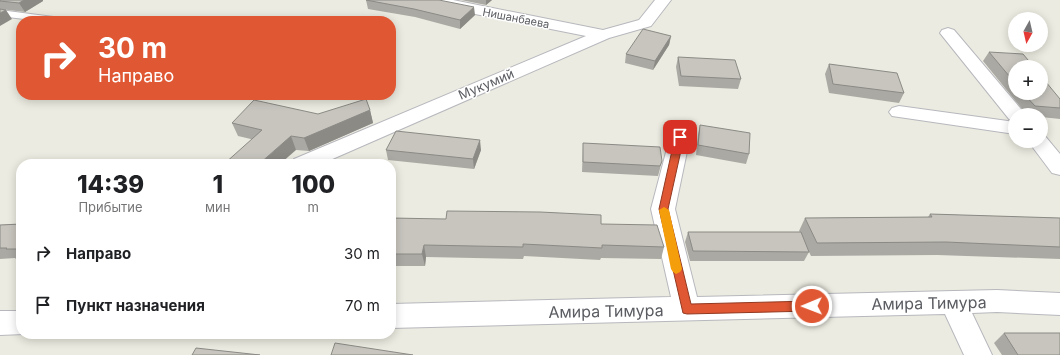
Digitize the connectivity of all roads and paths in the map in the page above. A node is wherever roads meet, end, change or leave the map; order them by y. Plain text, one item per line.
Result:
1 (430, 0) edge
2 (663, 0) edge
3 (0, 13) edge
4 (23, 16) edge
5 (948, 33) dead end
6 (603, 35) junction
7 (1010, 108) edge
8 (899, 112) dead end
9 (1008, 127) edge
10 (680, 137) dead end
11 (1044, 148) edge
12 (314, 159) edge
13 (1060, 168) edge
14 (954, 302) junction
15 (1060, 304) edge
16 (687, 309) junction
17 (396, 316) edge
18 (16, 323) edge
19 (0, 324) edge
20 (978, 355) edge

1 - 6 street, Нишанбаева
2 - 6 street, Мукумий
3 - 4 lane
5 - 7 street
6 - 12 street, Мукумий
8 - 9 street
10 - 16 street
11 - 13 street
14 - 15 street, Амира Тимура
14 - 16 street, Амира Тимура
14 - 20 street
16 - 17 street, Амира Тимура
18 - 19 street

